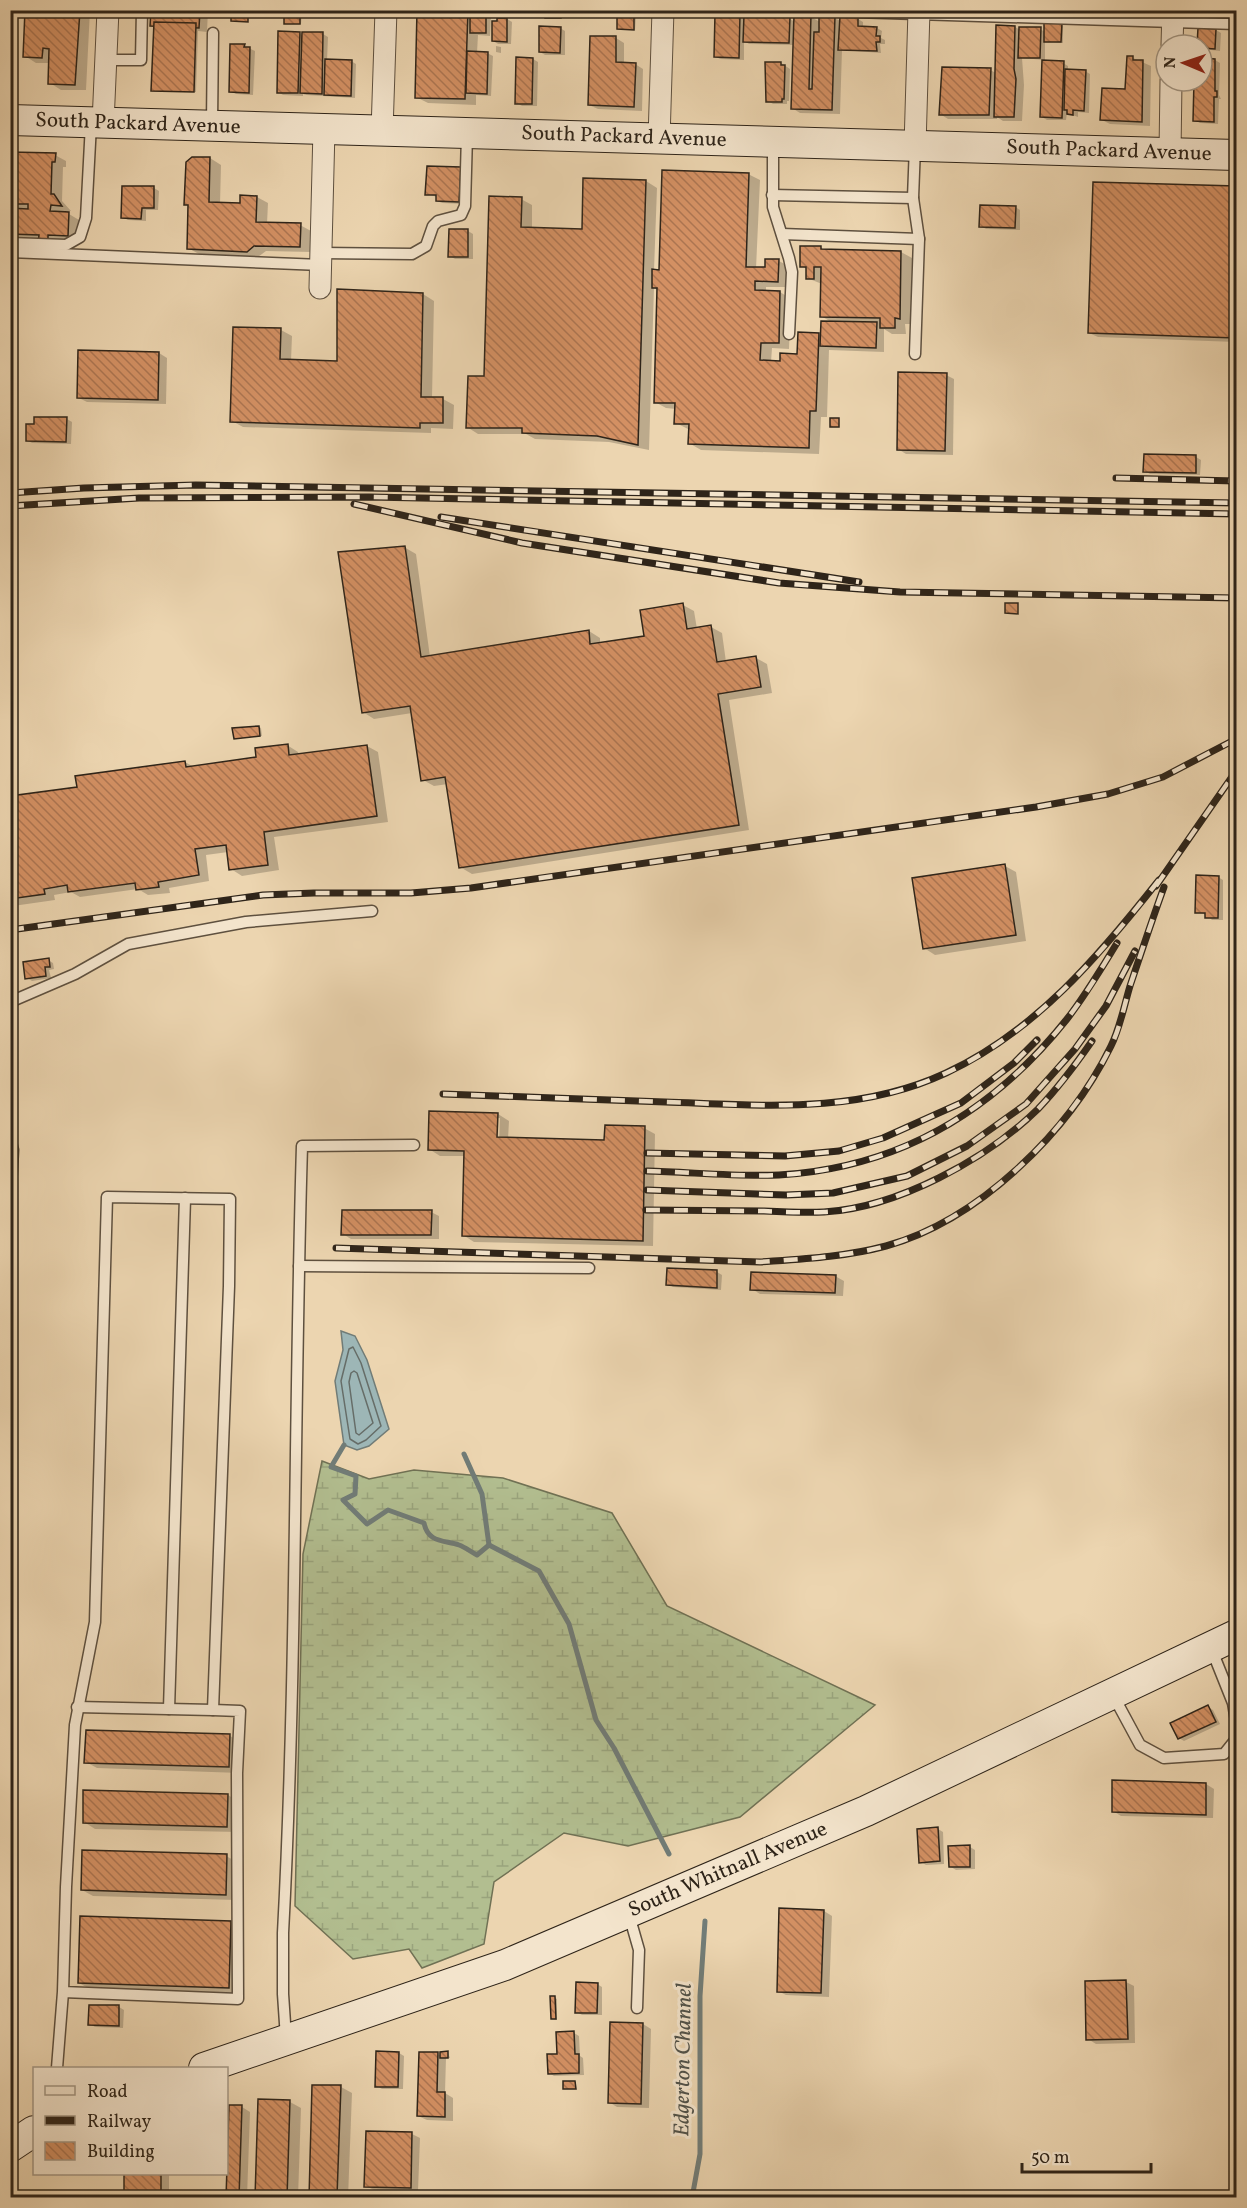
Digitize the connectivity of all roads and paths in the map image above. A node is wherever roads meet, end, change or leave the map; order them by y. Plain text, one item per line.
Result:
1 (108, 10) edge
2 (142, 10) edge
3 (386, 10) edge
4 (663, 10) edge
5 (790, 10) edge
6 (919, 13) edge
7 (1041, 15) edge
8 (1173, 17) edge
9 (1236, 24) edge
10 (213, 33) dead end
11 (1172, 33) edge
12 (106, 60) junction
13 (1171, 93) edge
14 (10, 120) edge
15 (97, 123) junction
16 (212, 126) junction
17 (324, 129) junction
18 (382, 131) junction
19 (467, 133) junction
20 (659, 139) junction
21 (773, 142) junction
22 (915, 146) junction
23 (1170, 153) junction
24 (1236, 155) edge
25 (772, 195) junction
26 (913, 198) junction
27 (782, 234) junction
28 (919, 239) junction
29 (10, 243) edge
30 (10, 252) edge
31 (321, 259) junction
32 (320, 288) dead end
33 (789, 333) dead end
34 (915, 354) dead end
35 (372, 911) dead end
36 (10, 1002) edge
37 (10, 1139) edge
38 (414, 1145) dead end
39 (185, 1198) junction
40 (10, 1203) edge
41 (299, 1266) junction
42 (589, 1268) dead end
43 (1224, 1641) edge
44 (1113, 1694) junction
45 (77, 1707) junction
46 (169, 1709) junction
47 (213, 1710) junction
48 (1236, 1721) edge
49 (1236, 1739) edge
50 (628, 1912) junction
51 (63, 1992) junction
52 (637, 2008) dead end
53 (286, 2041) junction
54 (57, 2067) edge
55 (207, 2067) edge
56 (33, 2132) edge
57 (10, 2147) edge

1 - 12 street
2 - 12 lane
3 - 18 street
4 - 20 street
5 - 6 lane
6 - 7 lane
6 - 22 street
7 - 8 lane
8 - 9 lane
8 - 11 street
10 - 16 lane
12 - 15 street
13 - 23 street
14 - 15 street, South Packard Avenue
15 - 16 street, South Packard Avenue
15 - 29 lane
16 - 17 street, South Packard Avenue
17 - 18 street, South Packard Avenue
17 - 31 street
18 - 19 street, South Packard Avenue
19 - 20 street, South Packard Avenue
19 - 31 lane
20 - 21 street, South Packard Avenue
21 - 22 street, South Packard Avenue
21 - 25 lane
22 - 23 street, South Packard Avenue
22 - 26 lane
23 - 24 street, South Packard Avenue
25 - 26 lane
25 - 27 lane
26 - 28 lane
27 - 28 lane
27 - 33 lane
28 - 34 lane
30 - 31 lane
31 - 32 street
35 - 36 lane
37 - 40 lane
38 - 41 lane
39 - 45 lane
39 - 46 lane
39 - 47 lane
41 - 42 lane
41 - 53 lane
43 - 44 street, South Whitnall Avenue
43 - 48 lane
44 - 49 lane
44 - 50 street, South Whitnall Avenue
45 - 46 lane
45 - 51 lane
46 - 47 lane
47 - 51 lane
50 - 52 lane
50 - 53 street, South Whitnall Avenue
51 - 54 lane
53 - 55 street, South Whitnall Avenue
56 - 57 street

